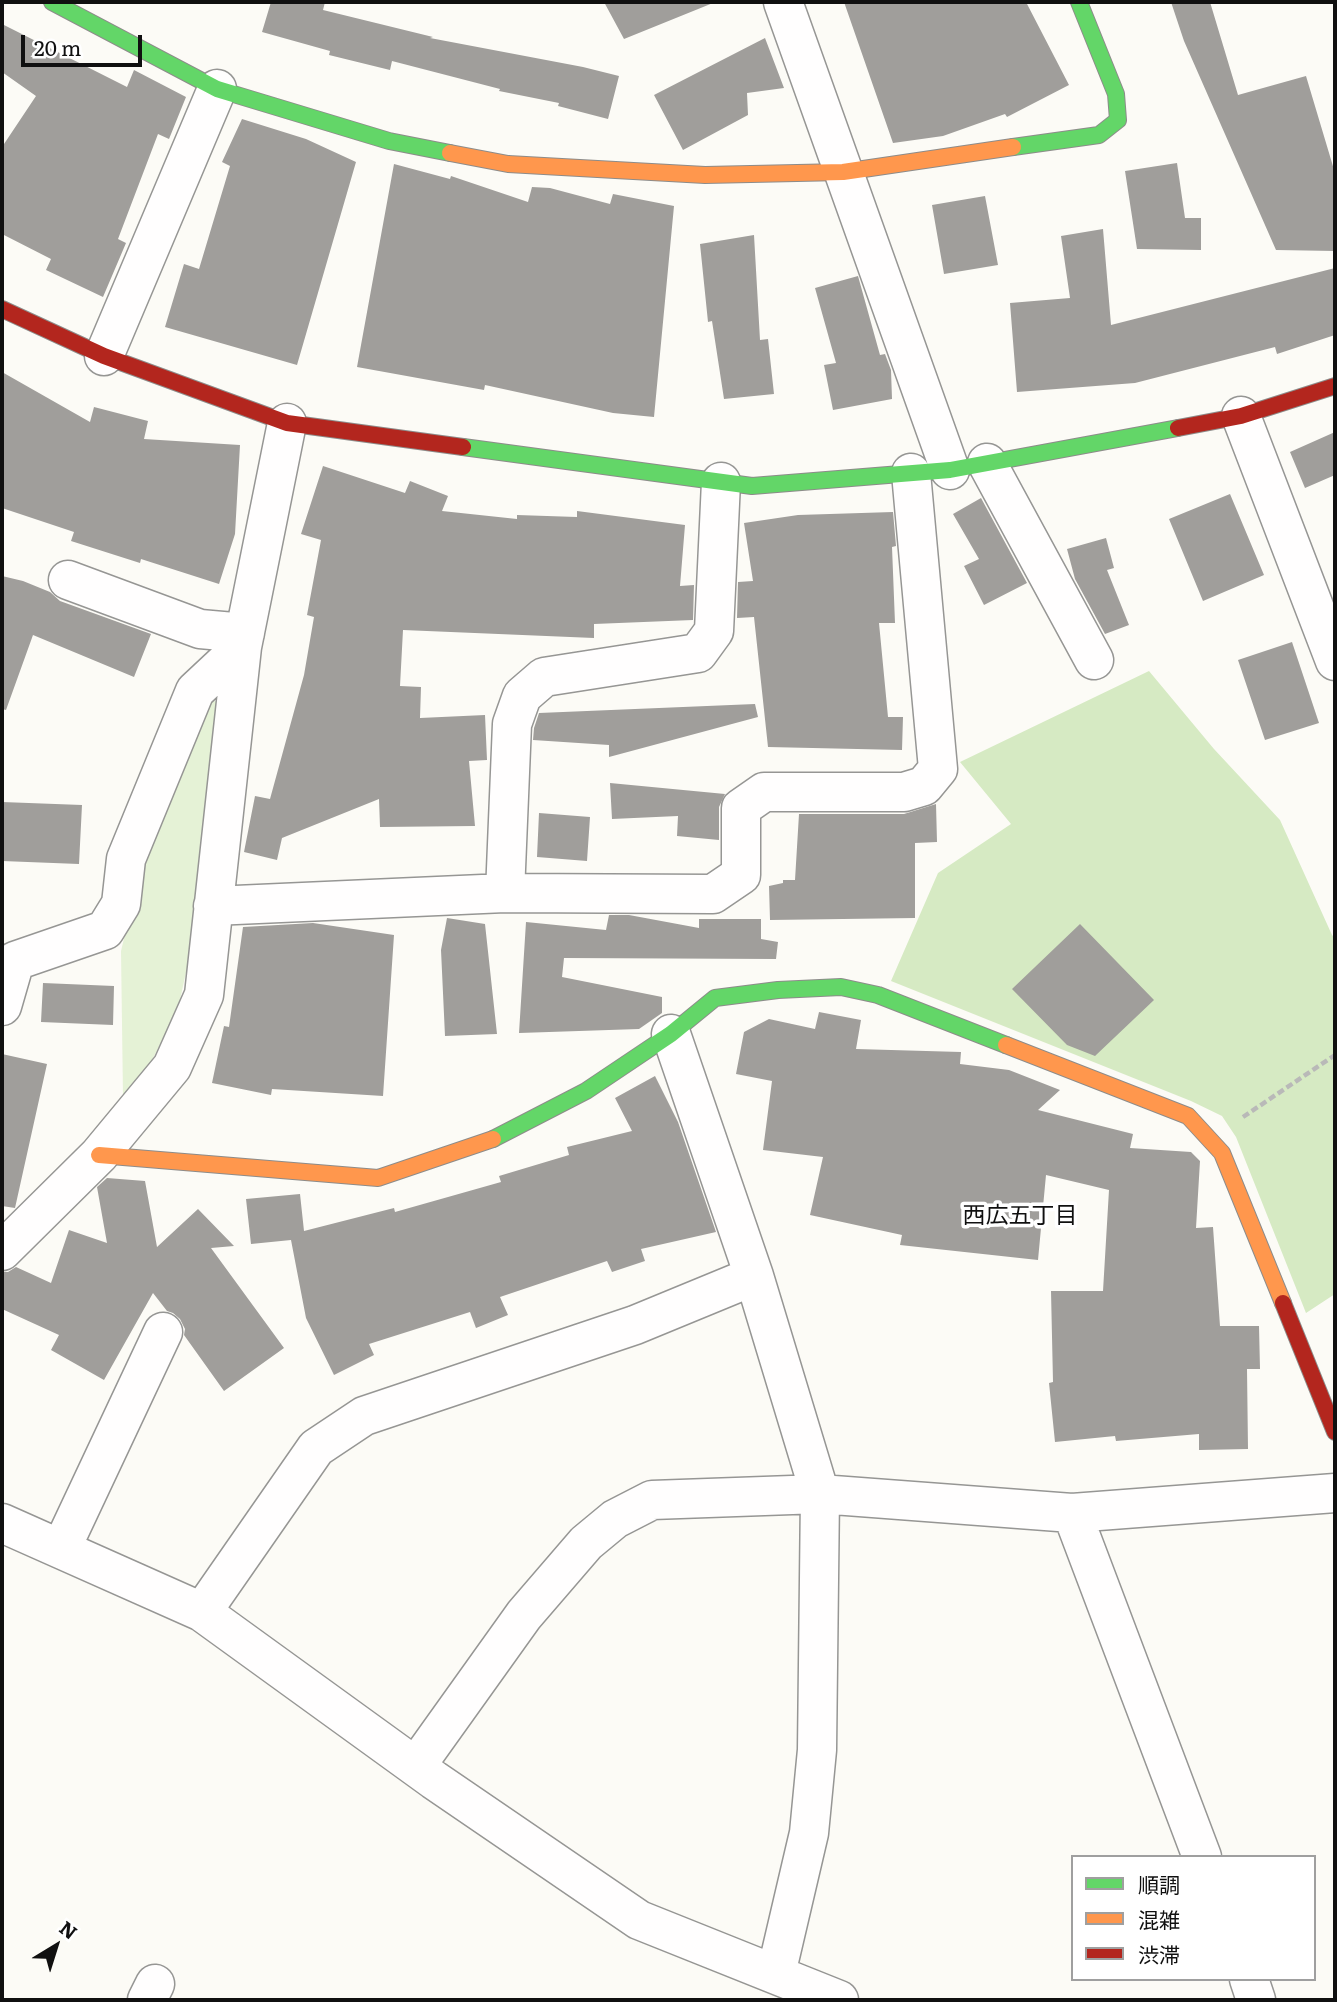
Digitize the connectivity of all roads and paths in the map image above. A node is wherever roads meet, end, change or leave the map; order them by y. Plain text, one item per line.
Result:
1 (52, 2) edge
2 (783, 2) edge
3 (1079, 2) edge
4 (217, 89) junction
5 (843, 172) junction
6 (2, 309) edge
7 (104, 356) junction
8 (1335, 386) edge
9 (1241, 416) junction
10 (288, 423) junction
11 (988, 463) junction
12 (950, 470) junction
13 (911, 473) junction
14 (721, 482) junction
15 (68, 580) dead end
16 (243, 640) junction
17 (1094, 660) dead end
18 (1335, 661) edge
19 (505, 893) junction
20 (213, 905) junction
21 (2, 1006) edge
22 (671, 1034) junction
23 (1335, 1055) edge
24 (1209, 1140) junction
25 (99, 1155) junction
26 (2, 1251) edge
27 (754, 1276) junction
28 (163, 1332) dead end
29 (1335, 1432) edge
30 (1335, 1493) edge
31 (820, 1494) junction
32 (1072, 1513) junction
33 (2, 1523) edge
34 (61, 1549) junction
35 (202, 1612) junction
36 (416, 1766) junction
37 (1201, 1855) edge
38 (776, 1974) junction
39 (1250, 1981) edge
40 (839, 2000) edge
41 (1256, 2000) edge

1 - 4 street
2 - 5 street
3 - 5 street
4 - 5 street
4 - 7 street
5 - 12 street
6 - 7 street
7 - 10 street
8 - 9 street
9 - 11 street
9 - 18 street
10 - 14 street
10 - 16 street
11 - 12 street
11 - 17 street
12 - 13 street
13 - 14 street
13 - 19 street
14 - 19 street
15 - 16 street
16 - 20 street
16 - 21 street
19 - 20 street
20 - 25 street
22 - 24 street
22 - 25 street
22 - 27 street
23 - 24 path
24 - 29 street
25 - 26 street
27 - 31 street
27 - 35 street
28 - 34 street
30 - 32 street
31 - 32 street
31 - 36 street
31 - 38 street
32 - 37 street
33 - 34 street
34 - 35 street
35 - 36 street
36 - 38 street
38 - 40 street
39 - 41 street

